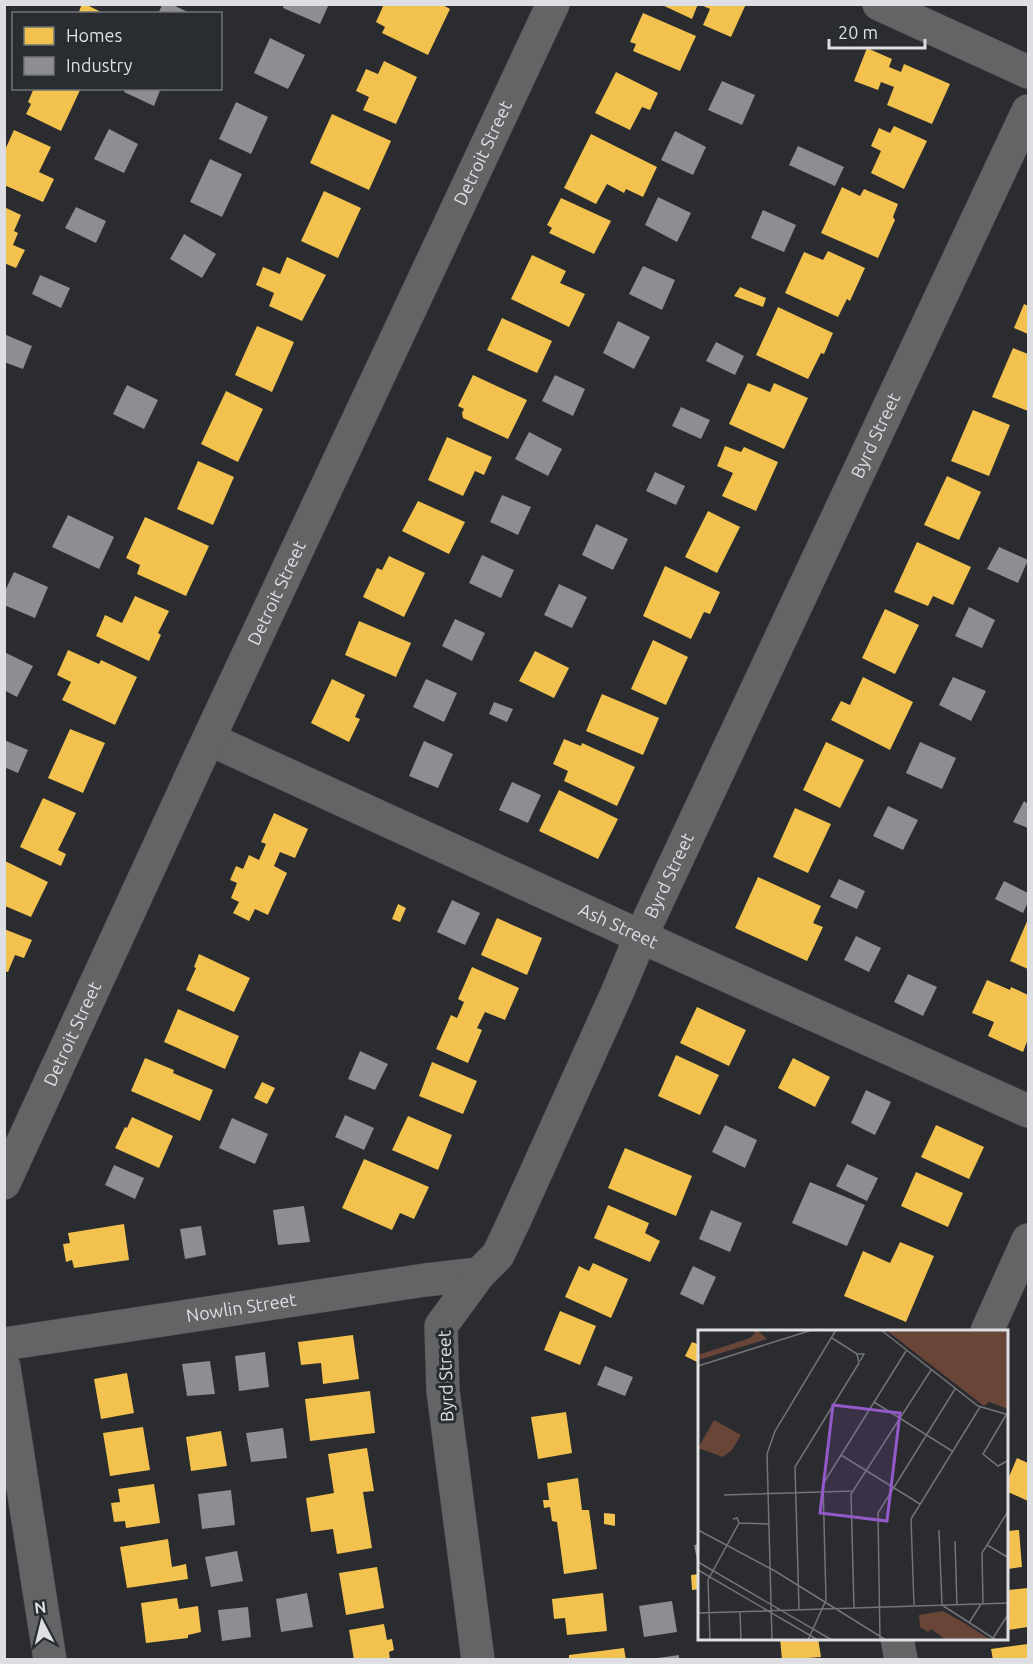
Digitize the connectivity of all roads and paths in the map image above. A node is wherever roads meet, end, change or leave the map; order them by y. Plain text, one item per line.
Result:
1 (553, 4) edge
2 (879, 4) edge
3 (1029, 72) edge
4 (1029, 111) edge
5 (209, 739) junction
6 (641, 936) junction
7 (1029, 1111) edge
8 (4, 1183) edge
9 (1029, 1240) edge
10 (479, 1274) junction
11 (987, 1330) edge
12 (4, 1344) edge
13 (4, 1367) edge
14 (897, 1640) edge
15 (50, 1659) edge
16 (478, 1659) edge
17 (901, 1659) edge

1 - 5 street, Detroit Street
2 - 3 street
4 - 6 street, Byrd Street
5 - 6 street, Ash Street
5 - 8 street, Detroit Street
6 - 7 street, Ash Street
6 - 10 street, Byrd Street
9 - 11 street
10 - 12 street, Nowlin Street
10 - 16 street, Byrd Street
13 - 15 street
14 - 17 street

